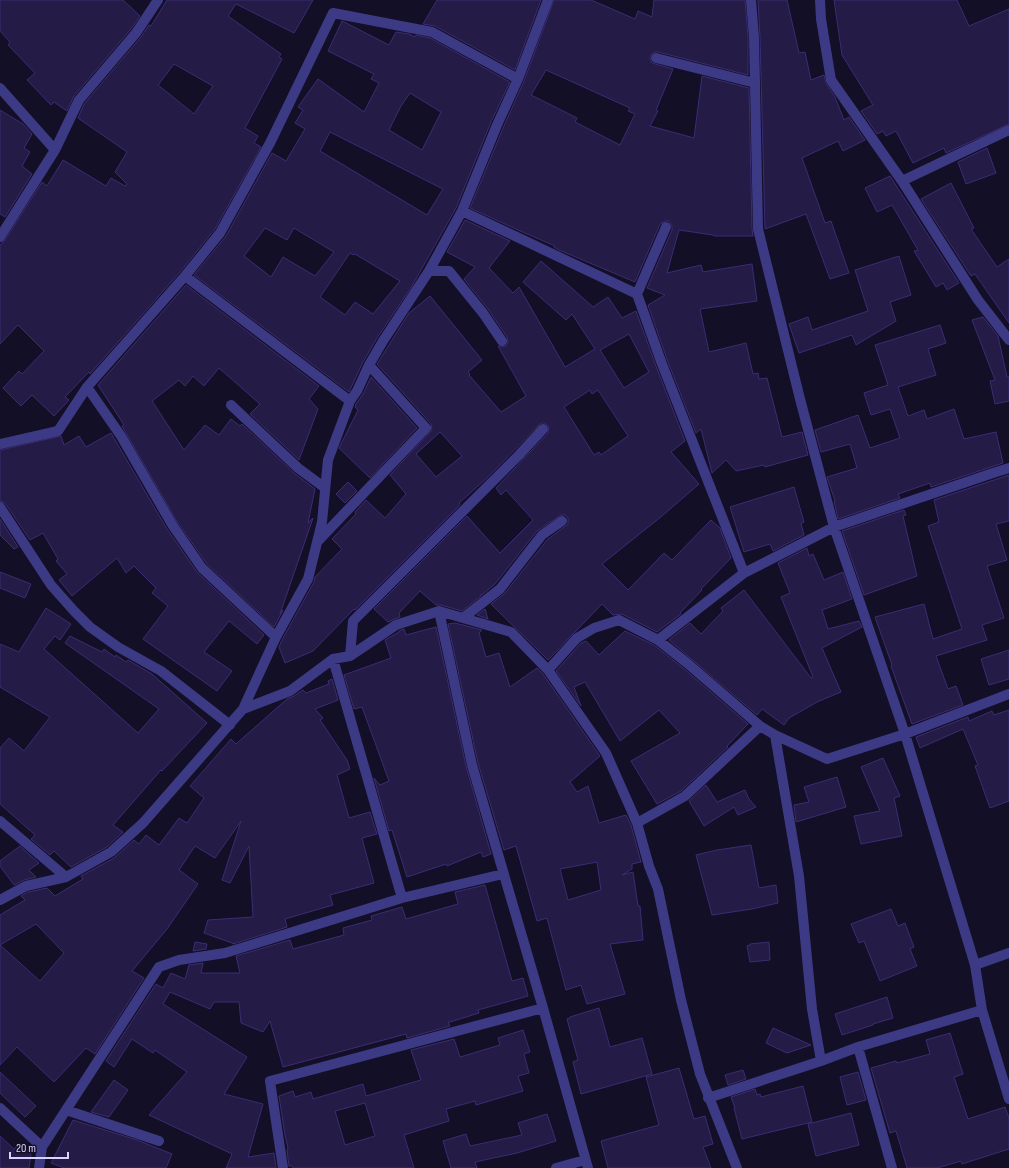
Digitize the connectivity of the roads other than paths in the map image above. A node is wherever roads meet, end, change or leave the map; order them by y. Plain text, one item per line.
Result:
1 (158, 0) edge
2 (548, 0) edge
3 (751, 0) edge
4 (820, 0) edge
5 (656, 58) dead end
6 (518, 79) junction
7 (755, 83) junction
8 (0, 88) edge
9 (1009, 130) edge
10 (55, 150) junction
11 (902, 181) junction
12 (462, 210) junction
13 (666, 227) dead end
14 (0, 237) edge
15 (429, 271) junction
16 (185, 276) junction
17 (637, 294) junction
18 (1009, 340) edge
19 (502, 341) dead end
20 (369, 365) junction
21 (87, 387) junction
22 (350, 401) junction
23 (231, 405) dead end
24 (543, 429) dead end
25 (0, 444) edge
26 (1009, 468) edge
27 (325, 488) junction
28 (0, 507) edge
29 (562, 521) dead end
30 (834, 527) junction
31 (317, 542) junction
32 (744, 573) junction
33 (439, 611) junction
34 (463, 618) junction
35 (276, 637) junction
36 (658, 640) junction
37 (350, 656) junction
38 (333, 659) junction
39 (548, 670) junction
40 (1009, 694) edge
41 (243, 710) junction
42 (230, 725) junction
43 (760, 726) junction
44 (905, 734) junction
45 (775, 735) junction
46 (0, 821) edge
47 (637, 823) junction
48 (503, 874) junction
49 (66, 877) junction
50 (402, 898) junction
51 (0, 900) edge
52 (1009, 953) edge
53 (975, 965) junction
54 (543, 1008) junction
55 (982, 1010) junction
56 (858, 1047) junction
57 (821, 1061) junction
58 (708, 1098) junction
59 (1009, 1099) edge
60 (0, 1108) edge
61 (66, 1110) junction
62 (159, 1141) dead end
63 (42, 1147) junction
64 (586, 1164) edge
65 (39, 1168) edge
66 (283, 1168) edge
67 (556, 1168) edge
68 (737, 1168) edge
69 (892, 1168) edge

1 - 10 street
2 - 6 street
3 - 7 street
4 - 11 street
5 - 7 street
6 - 12 street
6 - 16 street
7 - 30 street
8 - 10 street
9 - 11 street
10 - 14 street
11 - 18 street
12 - 15 street
12 - 17 street
13 - 17 street
15 - 19 street
15 - 20 street
16 - 21 street
16 - 22 street
17 - 32 street
20 - 22 street
20 - 31 street
21 - 25 street
21 - 35 street
22 - 27 street
23 - 27 street
24 - 37 street
26 - 30 street
27 - 31 street
28 - 42 street
29 - 34 street
30 - 32 street
30 - 44 street
31 - 35 street
32 - 36 street
33 - 34 street
33 - 37 street
33 - 48 street
34 - 39 street
35 - 41 street
36 - 39 street
36 - 43 street
37 - 38 street
38 - 41 street
38 - 50 street
39 - 47 street
40 - 44 street
41 - 42 street
42 - 49 street
43 - 45 street
43 - 47 street
44 - 45 street
44 - 53 street
45 - 57 street
46 - 49 street
47 - 58 street
48 - 50 street
48 - 54 street
49 - 51 street
50 - 61 street
52 - 53 street
53 - 55 street
54 - 64 street
54 - 66 street
55 - 56 street
55 - 59 street
56 - 57 street
56 - 69 street
57 - 58 street
58 - 68 street
60 - 63 street
61 - 62 street
61 - 63 street
63 - 65 street
64 - 67 street

